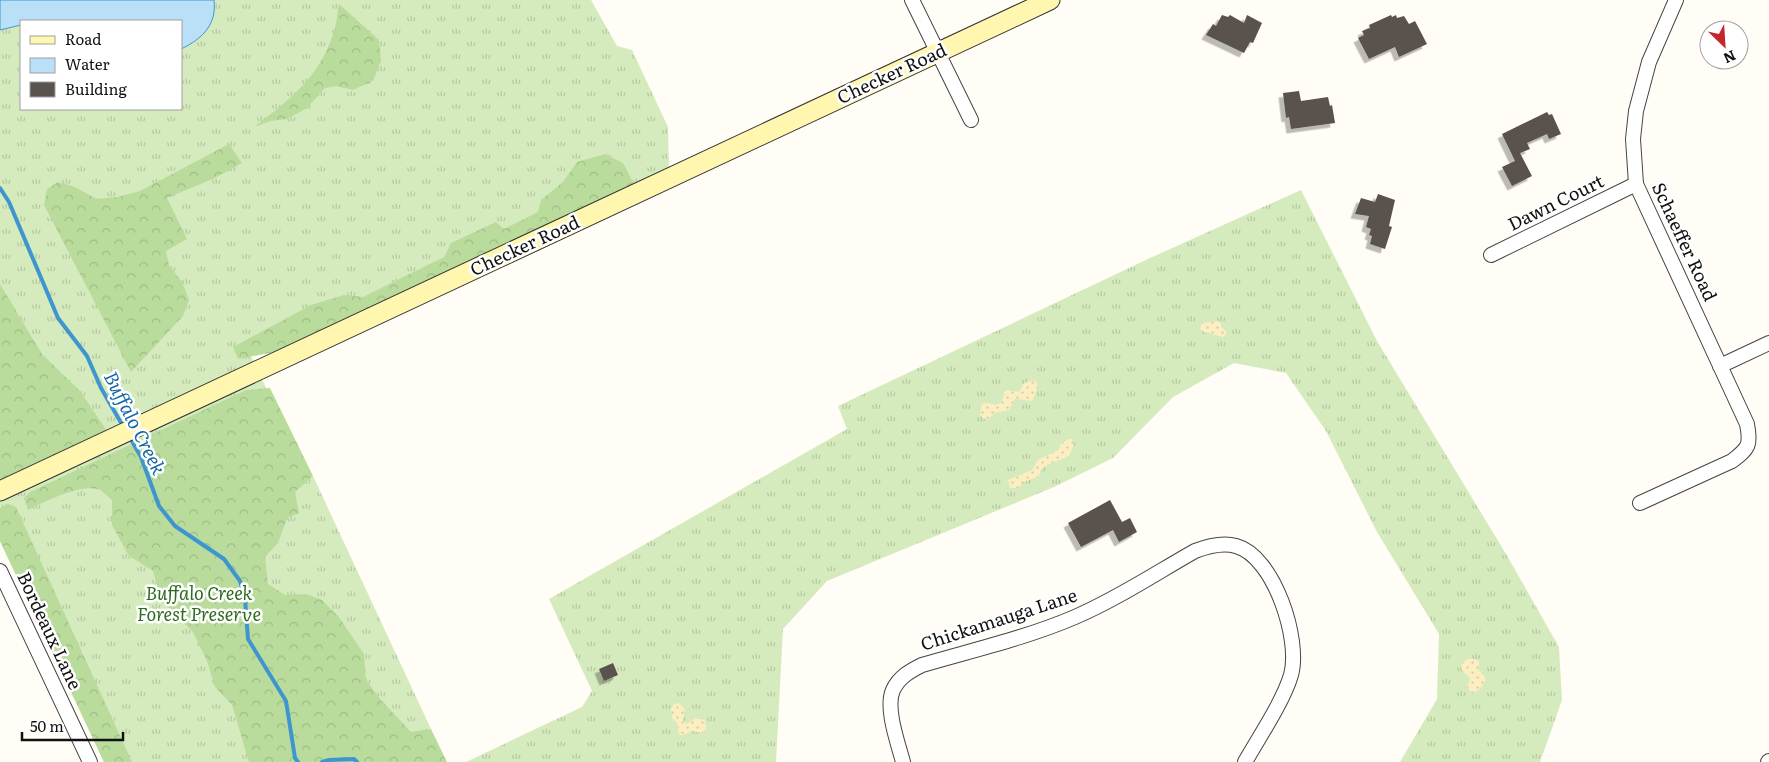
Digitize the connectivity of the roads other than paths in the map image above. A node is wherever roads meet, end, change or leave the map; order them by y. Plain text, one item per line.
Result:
1 (912, 0) edge
2 (1050, 0) edge
3 (1676, 0) edge
4 (938, 53) junction
5 (970, 120) dead end
6 (1636, 184) junction
7 (1491, 254) dead end
8 (1769, 343) edge
9 (1720, 366) junction
10 (0, 491) edge
11 (1640, 503) dead end
12 (0, 571) edge
13 (90, 762) edge
14 (902, 762) edge
15 (1245, 762) edge

1 - 4 street
2 - 4 street, Checker Road
3 - 6 street, Schaeffer Road
4 - 5 street
4 - 10 street, Checker Road
6 - 7 street, Dawn Court
6 - 9 street, Schaeffer Road
8 - 9 street
9 - 11 street, Schaeffer Road
12 - 13 street, Bordeaux Lane
14 - 15 street, Chickamauga Lane

